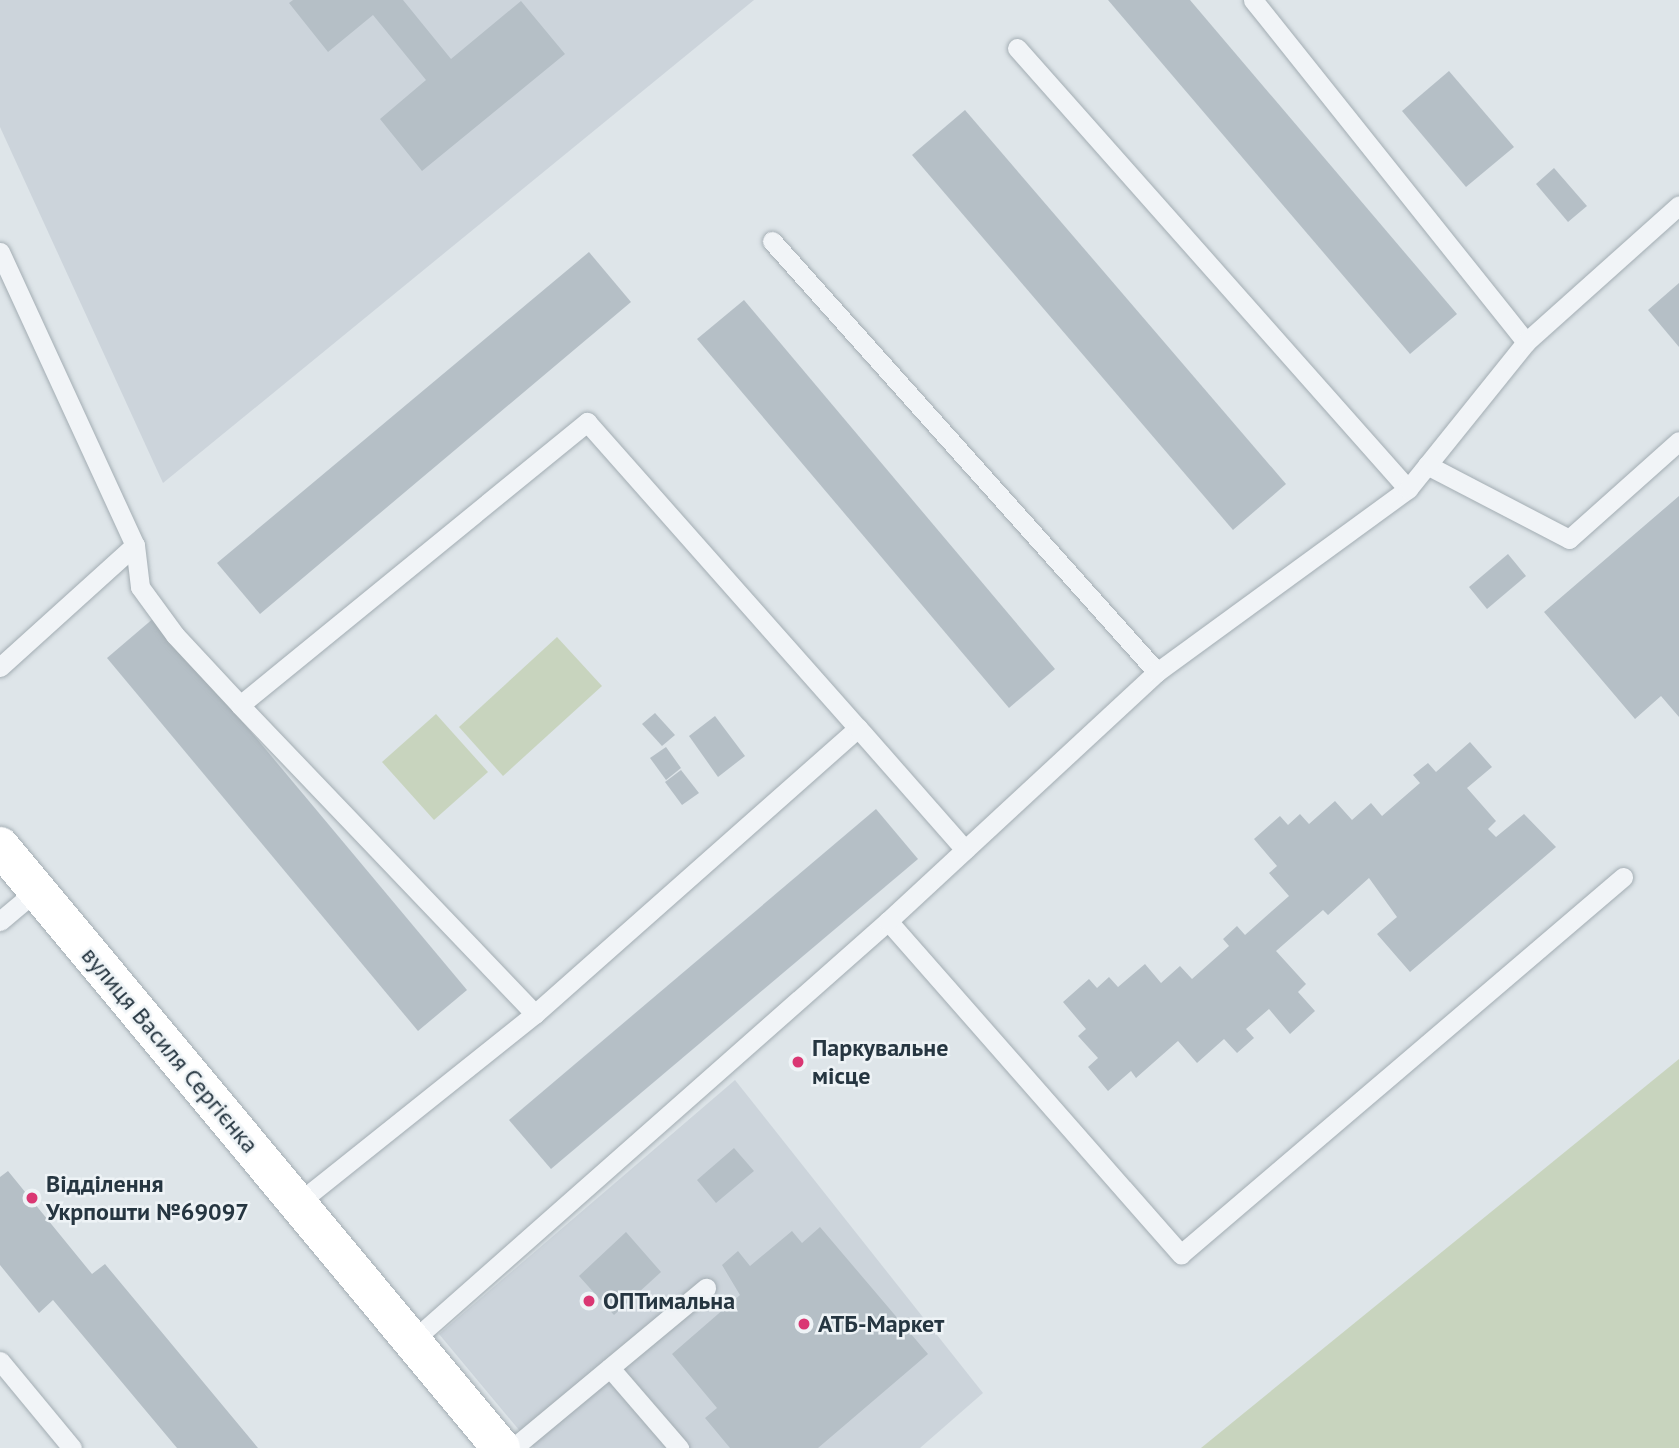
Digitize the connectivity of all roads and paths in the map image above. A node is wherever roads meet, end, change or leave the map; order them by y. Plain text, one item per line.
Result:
1 (1253, 0) edge
2 (1017, 48) dead end
3 (1679, 205) edge
4 (772, 241) dead end
5 (0, 252) edge
6 (1526, 342) junction
7 (1679, 441) edge
8 (1427, 465) junction
9 (1408, 489) junction
10 (135, 545) junction
11 (0, 667) edge
12 (1157, 672) junction
13 (240, 705) junction
14 (858, 728) junction
15 (0, 846) edge
16 (965, 850) junction
17 (1623, 877) dead end
18 (37, 890) junction
19 (0, 921) edge
20 (888, 921) junction
21 (535, 1014) junction
22 (298, 1203) junction
23 (706, 1288) dead end
24 (411, 1342) junction
25 (0, 1361) edge
26 (610, 1368) junction
27 (72, 1448) edge
28 (500, 1448) edge
29 (513, 1448) edge
30 (679, 1448) edge

1 - 6 lane
2 - 9 lane
3 - 6 lane
4 - 12 lane
5 - 10 lane
6 - 8 lane
7 - 8 lane
8 - 9 lane
9 - 12 lane
10 - 11 lane
10 - 13 lane
12 - 16 lane
13 - 14 lane
13 - 21 lane
14 - 16 lane
14 - 21 lane
15 - 18 main road, вулиця Василя Сергієнка
16 - 20 lane
17 - 20 lane
18 - 19 lane
18 - 22 main road, вулиця Василя Сергієнка
20 - 24 lane
21 - 22 lane
22 - 24 main road, вулиця Василя Сергієнка
23 - 26 lane
24 - 28 main road, вулиця Василя Сергієнка
25 - 27 lane
26 - 29 lane
26 - 30 lane

